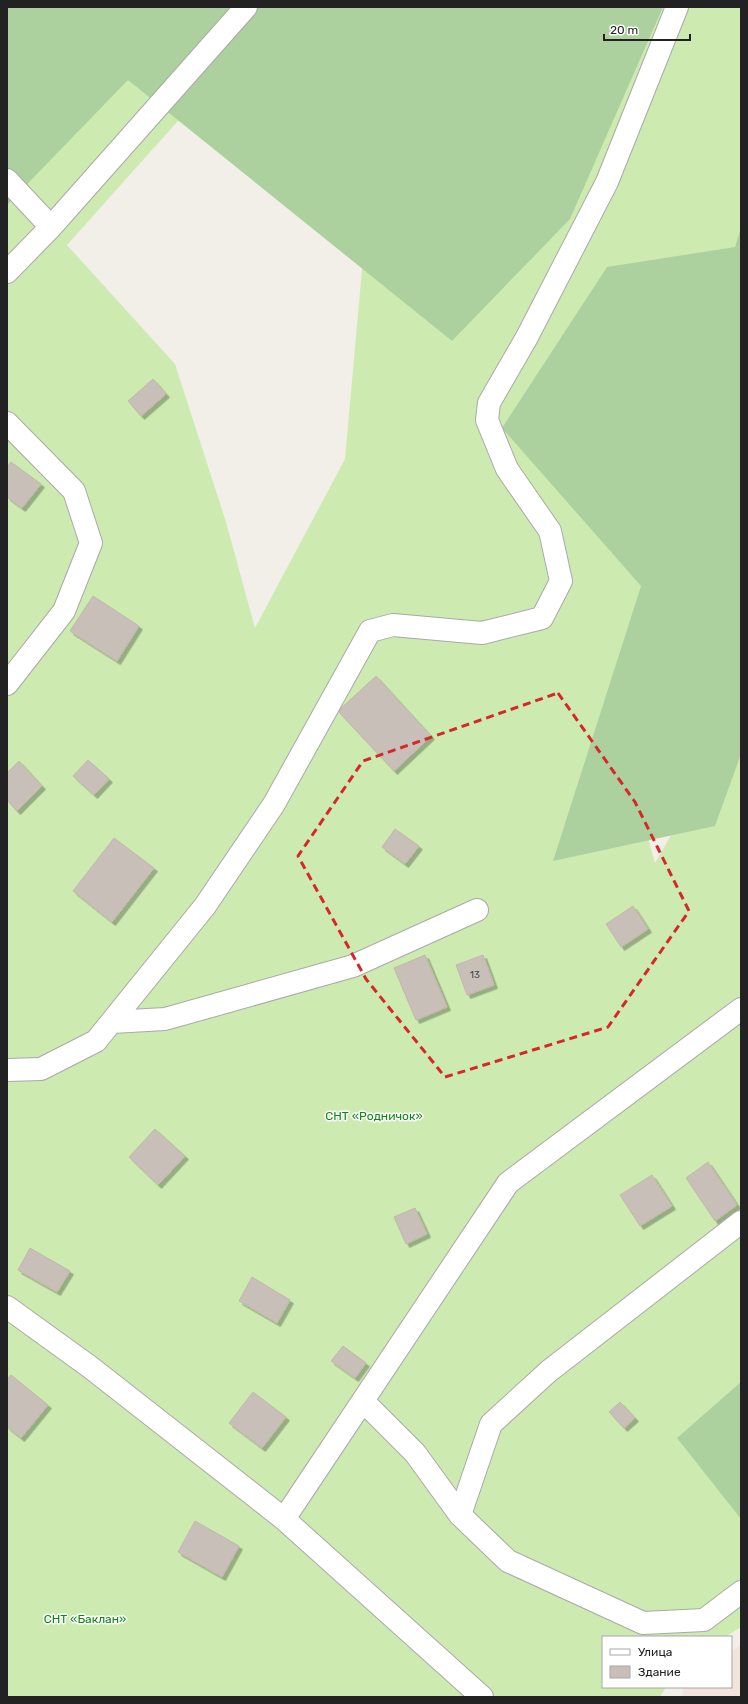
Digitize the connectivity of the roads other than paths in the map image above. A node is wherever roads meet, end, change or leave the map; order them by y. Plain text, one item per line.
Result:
1 (246, 7) edge
2 (677, 7) edge
3 (7, 180) edge
4 (50, 227) junction
5 (7, 272) edge
6 (7, 423) edge
7 (7, 684) edge
8 (477, 910) dead end
9 (741, 1009) edge
10 (112, 1022) junction
11 (7, 1070) edge
12 (741, 1222) edge
13 (7, 1307) edge
14 (363, 1401) junction
15 (460, 1515) junction
16 (284, 1519) junction
17 (741, 1592) edge
18 (482, 1697) edge

1 - 4 street
2 - 10 street
3 - 4 street
4 - 5 street
6 - 7 street
8 - 10 street
9 - 14 street
10 - 11 street
12 - 15 street
13 - 16 street
14 - 15 street
14 - 16 street
15 - 17 street
16 - 18 street

